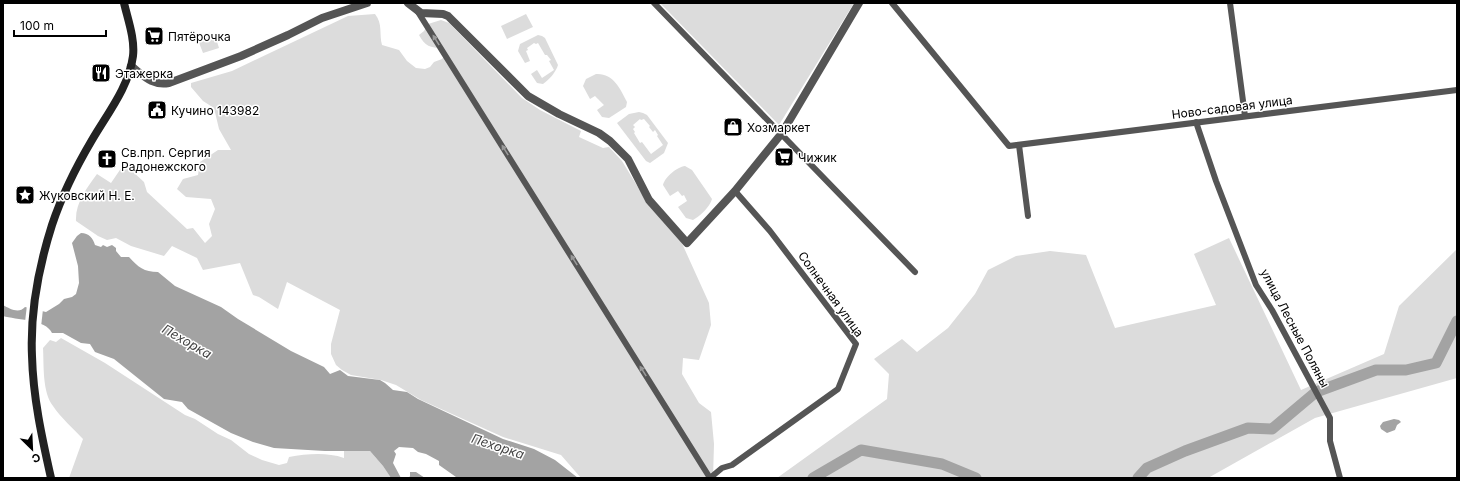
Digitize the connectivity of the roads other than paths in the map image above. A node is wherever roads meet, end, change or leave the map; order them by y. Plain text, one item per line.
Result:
1 (124, 3) edge
2 (367, 3) edge
3 (408, 3) edge
4 (654, 3) edge
5 (859, 3) edge
6 (892, 3) edge
7 (1230, 3) edge
8 (418, 12) junction
9 (131, 66) junction
10 (1457, 90) edge
11 (1244, 116) junction
12 (1196, 122) junction
13 (782, 133) junction
14 (1019, 145) junction
15 (735, 191) junction
16 (1028, 216) dead end
17 (915, 272) dead end
18 (51, 478) edge
19 (710, 478) edge
20 (1340, 478) edge

1 - 9 main road
2 - 9 street
3 - 8 street
4 - 13 street
5 - 13 street
6 - 14 street, Ново-садовая улица
7 - 11 street
8 - 15 street
19 -> 8 street
9 - 18 main road
10 - 11 street, Ново-садовая улица
11 - 12 street, Ново-садовая улица
12 - 14 street, Ново-садовая улица
12 - 20 street, улица Лесные Поляны
13 - 15 street
13 - 17 street
14 - 16 street
15 - 19 street, Солнечная улица

